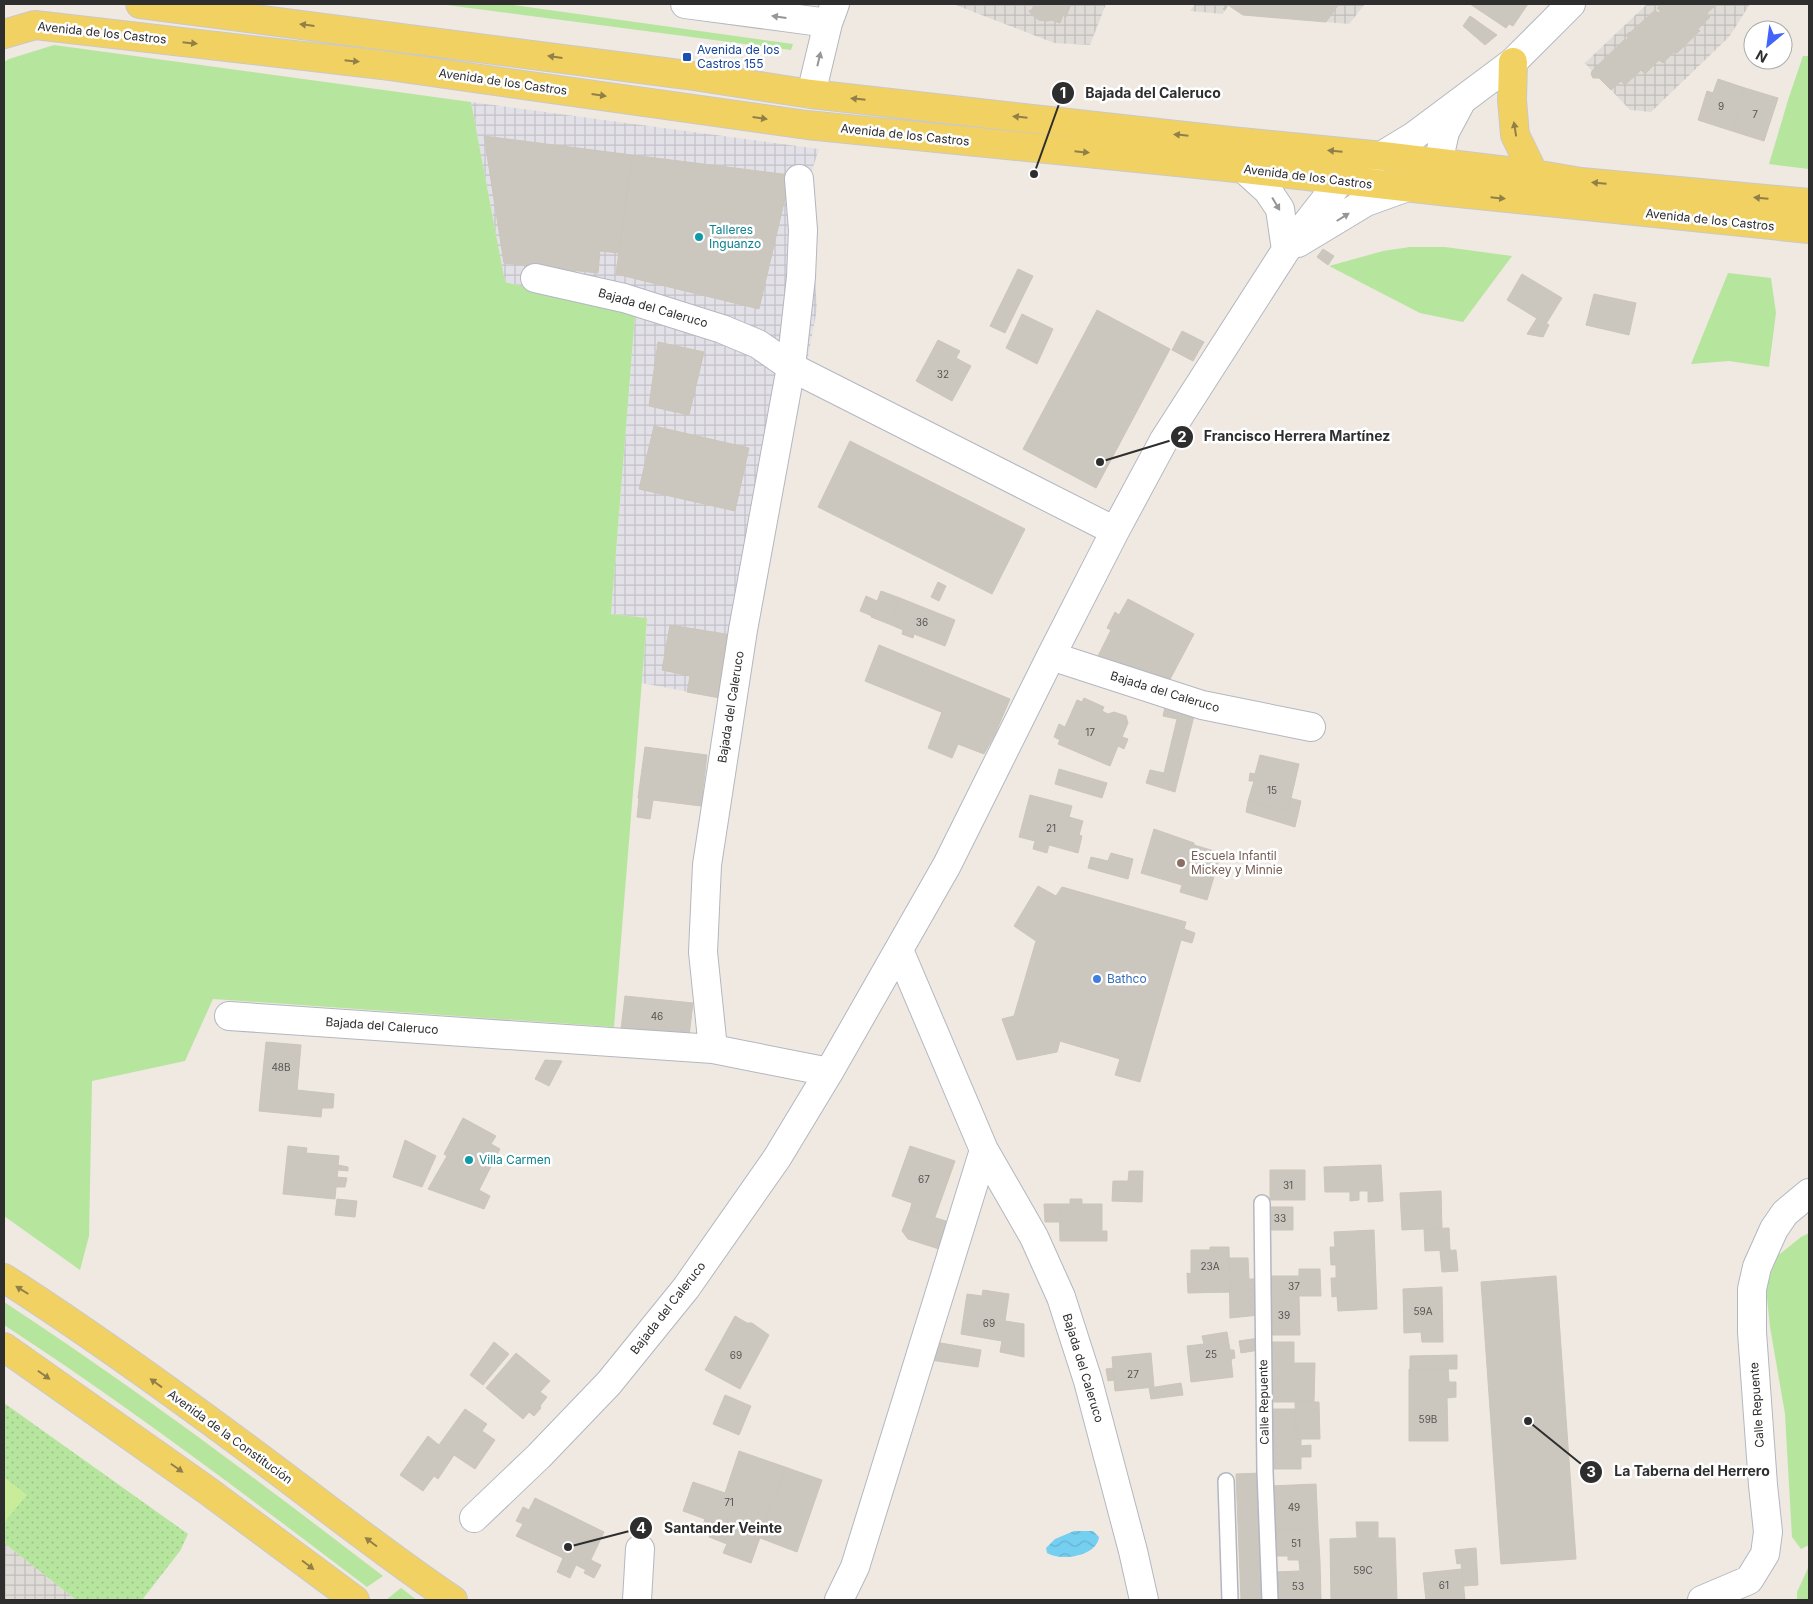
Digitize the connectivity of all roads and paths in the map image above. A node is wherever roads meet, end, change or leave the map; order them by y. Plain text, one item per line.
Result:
1 (140, 4) edge
2 (685, 4) edge
3 (1571, 4) edge
4 (832, 14) edge
5 (4, 34) edge
6 (1512, 62) junction
7 (811, 94) junction
8 (1462, 100) junction
9 (1383, 156) junction
10 (1438, 163) junction
11 (1245, 170) junction
12 (1534, 174) junction
13 (799, 179) dead end
14 (1340, 181) junction
15 (1404, 188) junction
16 (1449, 192) junction
17 (1809, 203) edge
18 (1809, 230) edge
19 (1286, 250) junction
20 (535, 278) dead end
21 (791, 367) junction
22 (1115, 531) junction
23 (1051, 656) junction
24 (1311, 727) dead end
25 (899, 950) junction
26 (229, 1016) dead end
27 (713, 1049) junction
28 (829, 1072) junction
29 (984, 1150) junction
30 (1809, 1193) edge
31 (1262, 1203) dead end
32 (4, 1278) edge
33 (4, 1347) edge
34 (1226, 1481) dead end
35 (474, 1518) dead end
36 (640, 1549) dead end
37 (355, 1600) edge
38 (453, 1600) edge
39 (637, 1600) edge
40 (839, 1600) edge
41 (1144, 1600) edge
42 (1230, 1600) edge
43 (1270, 1600) edge
44 (1702, 1600) edge

7 -> 1 main road, Avenida de los Castros
4 -> 2 street
3 - 6 street, Bajada del Caleruco
7 -> 4 street
5 -> 11 main road, Avenida de los Castros
6 - 8 street, Bajada del Caleruco
12 -> 6 main road
9 -> 7 main road, Avenida de los Castros
8 - 9 street, Bajada del Caleruco
8 - 10 street, Bajada del Caleruco
9 - 10 main road, Avenida de los Castros
9 - 14 street, Bajada del Caleruco
10 - 12 main road, Avenida de los Castros
10 - 16 street
11 - 14 main road, Avenida de los Castros
11 -> 19 street
17 -> 12 main road, Avenida de los Castros
13 - 21 street, Bajada del Caleruco
14 - 15 main road, Avenida de los Castros
14 - 19 street, Bajada del Caleruco
15 - 16 main road, Avenida de los Castros
19 -> 15 street, Bajada del Caleruco
16 -> 18 main road, Avenida de los Castros
19 - 22 street, Bajada del Caleruco
20 - 21 street, Bajada del Caleruco
21 - 22 street, Bajada del Caleruco
21 - 27 street, Bajada del Caleruco
22 - 23 street, Bajada del Caleruco
23 - 24 street, Bajada del Caleruco
23 - 25 street, Bajada del Caleruco
25 - 28 street, Bajada del Caleruco
25 - 29 street, Bajada del Caleruco
26 - 27 street, Bajada del Caleruco
27 - 28 street, Bajada del Caleruco
28 - 35 street, Bajada del Caleruco
29 - 40 street
29 - 41 street, Bajada del Caleruco
30 - 44 street, Calle Repuente
31 - 43 lane, Calle Repuente
38 -> 32 main road, Avenida de la Constitución
33 -> 37 main road
34 - 42 lane
36 - 39 street

